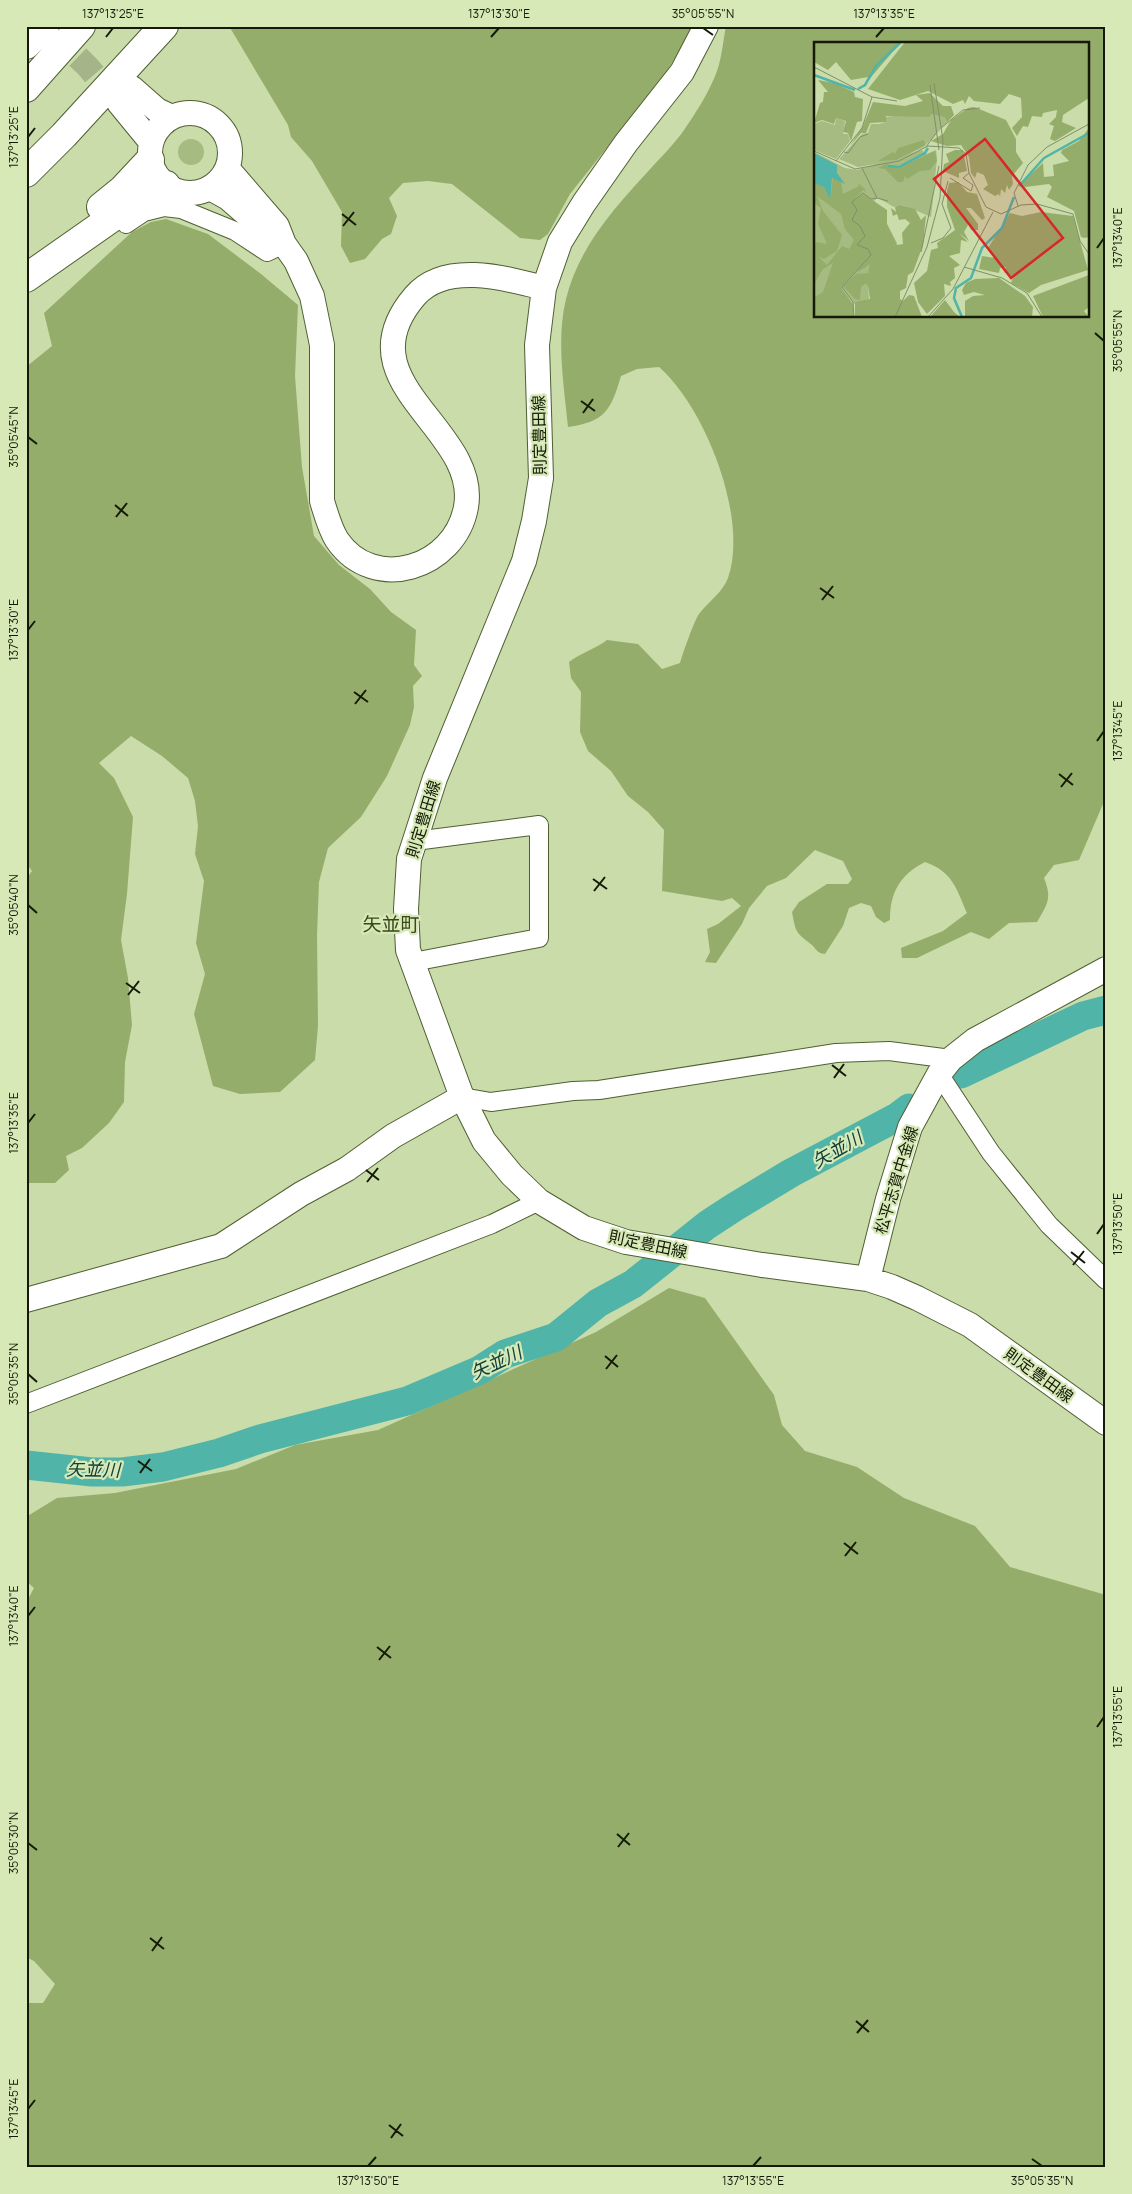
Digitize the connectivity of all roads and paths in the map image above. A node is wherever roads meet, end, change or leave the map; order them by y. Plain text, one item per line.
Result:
1 (45, 26) edge
2 (81, 26) edge
3 (164, 26) edge
4 (706, 26) edge
5 (26, 45) edge
6 (26, 88) edge
7 (172, 117) junction
8 (64, 135) junction
9 (150, 151) junction
10 (227, 168) junction
11 (26, 172) edge
12 (26, 179) edge
13 (166, 185) junction
14 (210, 188) junction
15 (284, 244) junction
16 (26, 260) edge
17 (26, 278) edge
18 (544, 288) junction
19 (26, 292) edge
20 (415, 841) junction
21 (413, 962) junction
22 (1106, 969) edge
23 (945, 1066) junction
24 (462, 1097) junction
25 (539, 1201) junction
26 (868, 1279) junction
27 (1106, 1280) edge
28 (26, 1300) edge
29 (26, 1404) edge
30 (1106, 1423) edge

1 - 5 highway
2 - 6 highway
3 - 8 highway
4 - 18 main road, 則定豊田線
7 - 9 main road
7 - 9 main road
7 - 10 main road
8 - 11 highway
8 - 12 highway
9 - 13 main road
9 - 16 highway
10 - 14 main road
10 - 15 main road
13 - 14 main road
13 - 17 highway
14 - 15 main road
15 - 18 main road
15 - 19 street
18 - 20 main road, 則定豊田線
20 - 21 main road, 則定豊田線
20 - 21 street
21 - 24 main road, 則定豊田線
22 - 23 main road, 松平志賀中金線
23 - 24 street
23 - 26 main road, 松平志賀中金線
23 - 27 street
24 - 25 main road, 則定豊田線
24 - 28 main road
25 - 26 main road, 則定豊田線
25 - 29 street
26 - 30 main road, 則定豊田線

